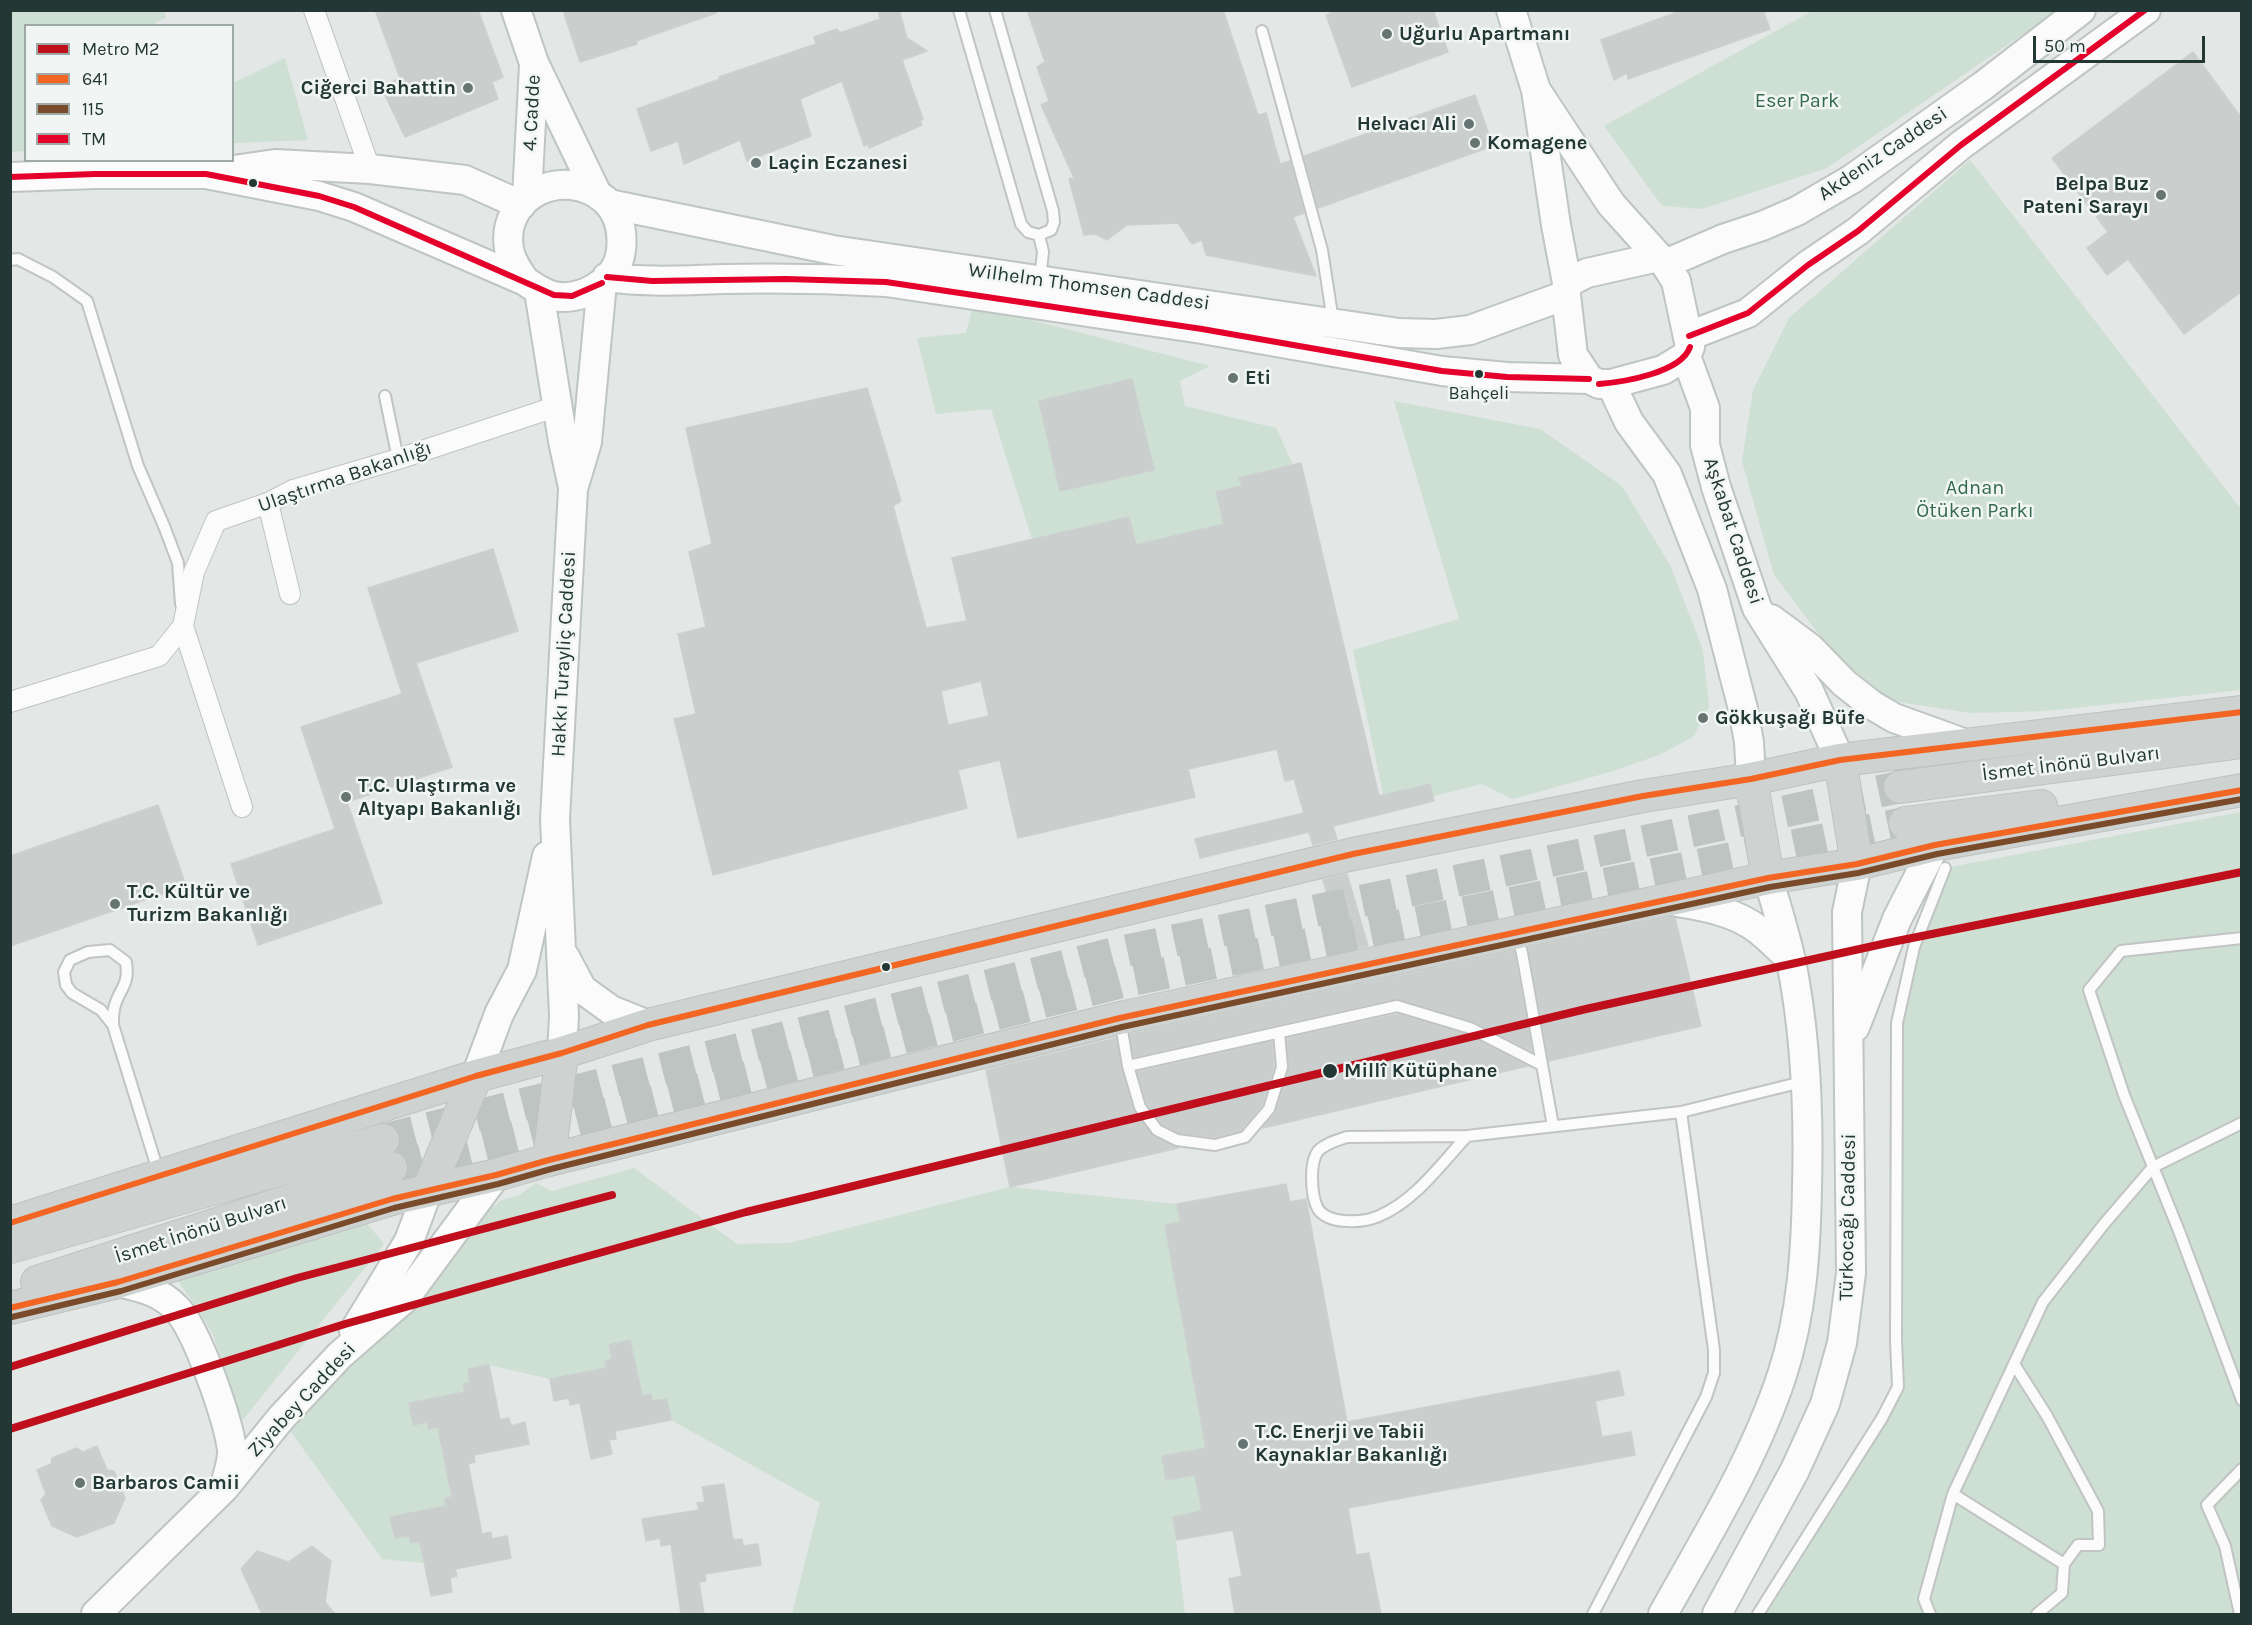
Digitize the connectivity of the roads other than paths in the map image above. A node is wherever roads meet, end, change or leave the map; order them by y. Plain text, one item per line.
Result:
1 (314, 10) edge
2 (516, 10) edge
3 (959, 10) edge
4 (995, 10) edge
5 (1511, 10) edge
6 (2081, 10) edge
7 (2146, 10) edge
8 (1262, 30) dead end
9 (534, 63) junction
10 (1536, 90) junction
11 (370, 169) junction
12 (206, 174) junction
13 (10, 177) edge
14 (602, 198) junction
15 (524, 201) junction
16 (1039, 235) junction
17 (10, 260) edge
18 (1662, 260) junction
19 (605, 280) junction
20 (1040, 280) junction
21 (532, 286) junction
22 (1567, 289) junction
23 (1334, 324) junction
24 (1688, 346) junction
25 (1600, 381) junction
26 (385, 396) dead end
27 (558, 406) junction
28 (398, 459) junction
29 (573, 489) junction
30 (268, 502) junction
31 (290, 594) dead end
32 (1757, 609) junction
33 (183, 626) junction
34 (10, 702) edge
35 (2241, 712) edge
36 (2241, 742) edge
37 (1966, 744) junction
38 (1840, 760) junction
39 (1751, 779) junction
40 (2241, 783) edge
41 (1900, 787) tunnel mouth
42 (2241, 790) edge
43 (242, 807) dead end
44 (555, 819) junction
45 (1905, 823) tunnel mouth
46 (1940, 856) junction
47 (1857, 864) junction
48 (1768, 878) junction
49 (1667, 900) junction
50 (1516, 932) junction
51 (2241, 938) edge
52 (562, 950) junction
53 (1791, 960) junction
54 (1120, 1018) junction
55 (113, 1024) junction
56 (648, 1025) junction
57 (1279, 1032) junction
58 (1850, 1040) junction
59 (562, 1053) junction
60 (1542, 1065) junction
61 (1128, 1066) junction
62 (476, 1076) junction
63 (1806, 1081) junction
64 (1681, 1112) junction
65 (2241, 1124) edge
66 (1553, 1126) junction
67 (1467, 1136) junction
68 (549, 1160) junction
69 (2153, 1167) junction
70 (496, 1175) junction
71 (160, 1177) junction
72 (428, 1190) junction
73 (10, 1222) edge
74 (10, 1247) edge
75 (118, 1282) junction
76 (10, 1291) edge
77 (10, 1308) edge
78 (339, 1356) junction
79 (2014, 1364) junction
80 (2241, 1400) edge
81 (2241, 1469) edge
82 (225, 1487) junction
83 (1953, 1494) junction
84 (2064, 1564) junction
85 (96, 1614) edge
86 (1593, 1614) edge
87 (1663, 1614) edge
88 (1717, 1614) edge
89 (1758, 1614) edge
90 (1930, 1614) edge
91 (2037, 1614) edge
92 (2240, 1614) edge

1 - 11 street
2 - 9 main road
3 - 16 lane
4 - 16 lane
5 - 10 main road
6 - 18 main road, Akdeniz Caddesi
7 - 24 main road, Akdeniz Caddesi
8 - 23 lane
9 - 14 main road, 4. Cadde
9 - 15 main road, 4. Cadde
10 - 18 main road
10 - 22 main road
11 - 12 main road
11 - 15 main road
12 - 13 main road
12 - 21 main road
14 - 15 main road
14 - 19 main road
14 - 20 main road, Wilhelm Thomsen Caddesi
15 - 21 main road
16 - 20 lane
17 - 33 lane
18 - 22 main road
18 - 24 main road
19 - 21 main road
19 - 25 main road, Wilhelm Thomsen Caddesi
19 - 29 main road, Hakkı Turayliç Caddesi
20 - 23 main road, Wilhelm Thomsen Caddesi
21 - 27 main road, Hakkı Turayliç Caddesi
22 - 23 main road, Wilhelm Thomsen Caddesi
22 - 25 main road
24 - 25 main road
24 - 32 main road, Aşkabat Caddesi
25 - 39 main road, Aşkabat Caddesi
26 - 28 lane
27 - 28 street, Ulaştırma Bakanlığı
27 - 29 main road, Hakkı Turayliç Caddesi
28 - 30 street, Ulaştırma Bakanlığı
29 - 44 main road, Hakkı Turayliç Caddesi
30 - 31 street
30 - 33 street, Ulaştırma Bakanlığı
32 - 37 main road
32 - 38 main road, Aşkabat Caddesi
33 - 34 street, Ulaştırma Bakanlığı
33 - 43 street
35 - 37 main road
36 - 41 main road, İsmet İnönü Bulvarı
37 - 38 main road
38 - 39 main road
38 - 47 main road
39 - 48 main road
39 - 56 main road
40 - 45 main road, İsmet İnönü Bulvarı
42 - 46 main road
44 - 52 main road, Hakkı Turayliç Caddesi
44 - 62 main road, Hakkı Turayliç Caddesi
46 - 47 main road
46 - 58 main road
46 - 89 lane
47 - 48 main road
47 - 58 main road, Türkocağı Caddesi
48 - 49 main road
48 - 53 main road, Türkocağı Caddesi
49 - 50 main road
49 - 53 main road
50 - 54 main road
50 - 60 lane
51 - 69 lane
52 - 56 main road
52 - 59 main road, Hakkı Turayliç Caddesi
53 - 63 main road, Türkocağı Caddesi
54 - 61 lane
54 - 68 main road
55 - 55 lane
55 - 71 lane
56 - 59 main road
57 - 60 lane
57 - 61 lane
57 - 61 lane
58 - 88 main road, Türkocağı Caddesi
59 - 62 main road
59 - 68 main road
60 - 66 lane
62 - 71 main road
62 - 72 main road
63 - 64 lane
63 - 87 main road, Türkocağı Caddesi
64 - 66 lane
64 - 86 lane
65 - 69 lane
66 - 67 lane
67 - 67 lane
68 - 70 main road
69 - 79 lane
69 - 80 lane
70 - 72 main road
70 - 78 main road, Ziyabey Caddesi
71 - 73 main road
72 - 75 main road
72 - 78 main road
74 - 76 main road, İsmet İnönü Bulvarı
75 - 77 main road
75 - 82 main road
78 - 82 main road, Ziyabey Caddesi
79 - 83 lane
79 - 84 lane
81 - 92 lane
82 - 85 main road, Ziyabey Caddesi
83 - 84 lane
83 - 90 lane
84 - 91 lane

